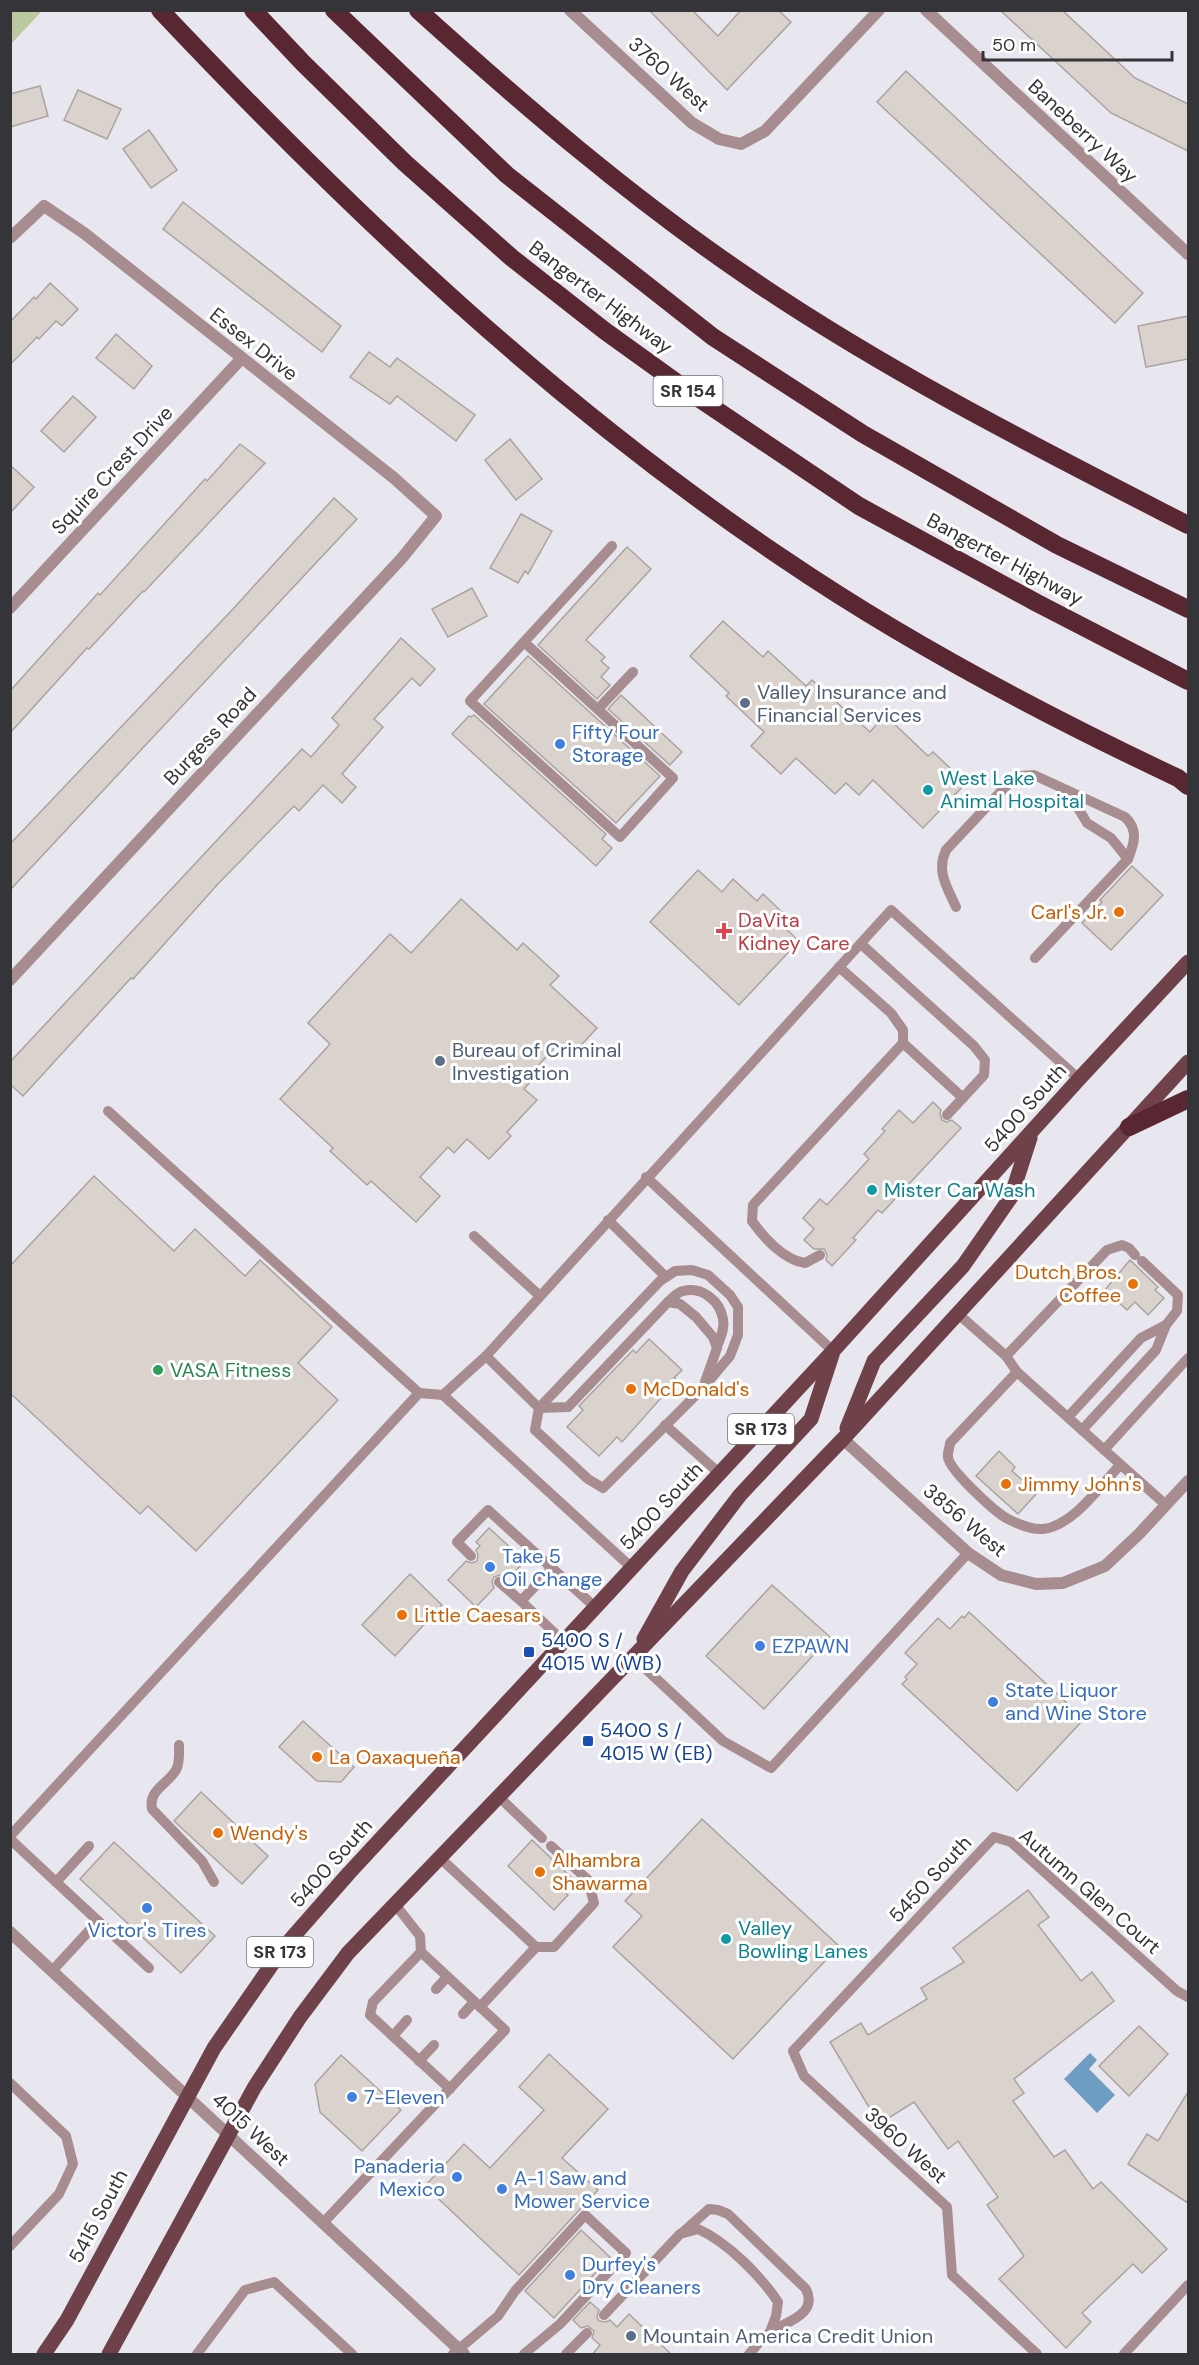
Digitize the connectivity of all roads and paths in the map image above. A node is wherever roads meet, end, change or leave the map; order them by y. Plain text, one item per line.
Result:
1 (160, 10) edge
2 (253, 10) edge
3 (334, 10) edge
4 (418, 10) edge
5 (570, 10) edge
6 (879, 10) edge
7 (926, 10) edge
8 (10, 238) edge
9 (1188, 254) edge
10 (242, 359) junction
11 (436, 516) joint
12 (1188, 525) edge
13 (612, 546) dead end
14 (10, 608) edge
15 (1188, 609) edge
16 (524, 642) junction
17 (633, 672) dead end
18 (1188, 681) edge
19 (598, 709) junction
20 (1185, 780) edge
21 (1067, 790) junction
22 (1128, 859) junction
23 (956, 907) dead end
24 (861, 944) junction
25 (1035, 958) dead end
26 (1188, 962) edge
27 (839, 967) junction
28 (10, 980) edge
29 (903, 1043) junction
30 (1188, 1062) edge
31 (1079, 1080) junction
32 (963, 1098) junction
33 (1188, 1099) edge
34 (108, 1111) dead end
35 (947, 1115) dead end
36 (1129, 1126) junction
37 (1032, 1132) junction
38 (646, 1177) junction
39 (608, 1220) junction
40 (474, 1236) dead end
41 (820, 1255) dead end
42 (666, 1277) junction
43 (540, 1296) junction
44 (668, 1302) junction
45 (957, 1313) junction
46 (1166, 1325) junction
47 (717, 1348) junction
48 (833, 1351) junction
49 (486, 1356) junction
50 (1006, 1356) junction
51 (1188, 1358) edge
52 (1017, 1372) junction
53 (702, 1389) junction
54 (419, 1394) junction
55 (443, 1395) junction
56 (539, 1408) junction
57 (1068, 1417) junction
58 (665, 1425) junction
59 (1082, 1430) junction
60 (843, 1439) junction
61 (1104, 1450) junction
62 (1120, 1464) junction
63 (719, 1473) junction
64 (1188, 1481) edge
65 (1166, 1505) junction
66 (968, 1553) junction
67 (471, 1556) dead end
68 (552, 1568) junction
69 (632, 1568) junction
70 (499, 1582) dead end
71 (521, 1601) junction
72 (595, 1607) junction
73 (564, 1641) junction
74 (633, 1657) junction
75 (180, 1745) dead end
76 (498, 1796) junction
77 (994, 1837) joint
78 (10, 1838) edge
79 (542, 1838) dead end
80 (89, 1846) dead end
81 (551, 1846) dead end
82 (439, 1857) junction
83 (56, 1882) junction
84 (214, 1882) dead end
85 (394, 1904) junction
86 (98, 1921) junction
87 (10, 1932) edge
88 (536, 1947) junction
89 (421, 1952) junction
90 (149, 1968) dead end
91 (52, 1971) junction
92 (447, 1977) junction
93 (436, 1989) dead end
94 (1188, 1997) edge
95 (477, 2004) junction
96 (463, 2014) dead end
97 (407, 2020) dead end
98 (393, 2036) junction
99 (434, 2045) dead end
100 (793, 2051) joint
101 (419, 2061) junction
102 (10, 2084) edge
103 (450, 2089) junction
104 (187, 2096) junction
105 (228, 2135) junction
106 (323, 2223) junction
107 (680, 2234) junction
108 (10, 2246) edge
109 (1188, 2285) edge
110 (604, 2315) dead end
111 (770, 2332) junction
112 (587, 2333) dead end
113 (458, 2353) edge
114 (44, 2355) edge
115 (109, 2355) edge
116 (197, 2355) edge
117 (352, 2355) edge
118 (524, 2355) edge
119 (566, 2355) edge
120 (749, 2355) edge
121 (1037, 2355) edge
122 (1125, 2355) edge

1 - 20 highway
2 - 18 highway, Bangerter Highway / SR 154
3 - 15 highway, Bangerter Highway / SR 154
4 - 12 highway
5 - 6 street, 3760 West
7 - 9 street, Baneberry Way
8 - 10 street, Essex Drive
10 - 11 street, Essex Drive
10 - 14 street, Squire Crest Drive
11 - 28 street, Burgess Road
13 - 16 lane
16 - 19 lane
16 - 19 lane
17 - 19 lane
21 - 22 lane
21 - 22 lane
21 - 23 lane
22 - 25 lane
24 - 27 lane
24 - 31 lane
24 - 32 lane
26 - 31 main road, 5400 South / SR 173
27 - 29 lane
27 - 38 lane
29 - 32 lane
29 - 41 lane
30 - 36 main road, SR 173
31 - 37 main road, 5400 South / SR 173
32 - 35 lane
33 - 36 highway
34 - 54 lane
36 - 45 main road, SR 173
37 - 48 main road, 5400 South / SR 173
37 - 60 main road
38 - 39 lane
38 - 48 lane
39 - 42 lane
39 - 43 lane
40 - 43 lane
42 - 53 lane
42 - 56 lane
43 - 49 lane
44 - 47 lane
44 - 47 lane
44 - 56 lane
45 - 50 lane
45 - 60 main road, SR 173
46 - 50 lane
46 - 57 lane
46 - 59 lane
47 - 53 lane
48 - 63 main road, 5400 South / SR 173
48 - 74 main road
49 - 55 lane
49 - 56 lane
50 - 52 lane
51 - 61 lane
52 - 57 lane
52 - 62 lane
53 - 58 lane
54 - 55 lane
54 - 78 lane
55 - 69 lane
56 - 58 lane
57 - 59 lane
58 - 63 lane
59 - 61 lane
60 - 66 street, 3856 West
60 - 74 main road, SR 173
61 - 62 lane
62 - 65 lane
63 - 69 main road, 5400 South / SR 173
64 - 65 street, 3856 West
65 - 66 street, 3856 West
66 - 74 lane
67 - 68 lane
68 - 71 lane
68 - 72 lane
69 - 72 main road, 5400 South / SR 173
70 - 71 lane
71 - 73 lane
72 - 73 main road, 5400 South / SR 173
73 - 104 main road, 5400 South / SR 173
74 - 76 main road, SR 173
75 - 84 lane
76 - 79 lane
76 - 82 main road, SR 173
77 - 94 lane, Autumn Glen Court
77 - 100 lane, 5450 South
78 - 83 lane
80 - 83 lane
81 - 88 lane
82 - 85 main road, SR 173
82 - 88 lane
83 - 86 lane
85 - 89 lane
85 - 105 main road, SR 173
86 - 90 lane
86 - 91 lane
87 - 91 street, 4015 West
88 - 95 lane
89 - 92 lane
89 - 98 lane
91 - 104 street, 4015 West
92 - 93 lane
92 - 95 lane
95 - 96 lane
95 - 103 lane
97 - 98 lane
98 - 101 lane
99 - 101 lane
100 - 121 lane, 3960 West
101 - 103 lane
102 - 108 lane
103 - 106 lane
104 - 105 street, 4015 West
104 - 114 main road, 5415 South / SR 173
105 - 106 street, 4015 West
105 - 115 main road, SR 173
106 - 113 street, 4015 West
107 - 110 lane
107 - 111 lane
107 - 111 lane
109 - 122 lane
111 - 120 lane
112 - 119 lane
113 - 118 lane
116 - 117 lane

